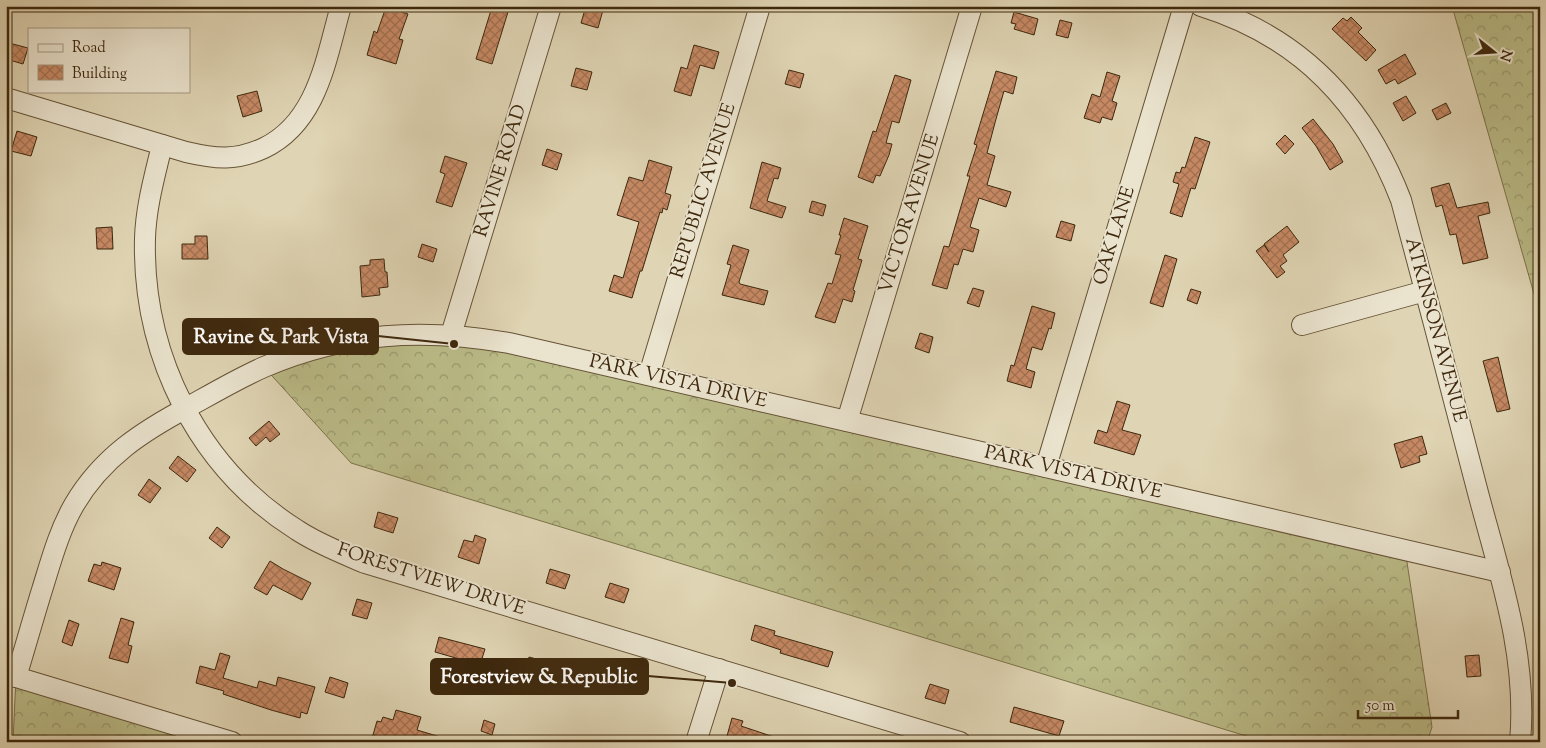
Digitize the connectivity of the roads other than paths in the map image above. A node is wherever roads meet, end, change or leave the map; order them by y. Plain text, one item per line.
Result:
1 (341, 6) edge
2 (551, 6) edge
3 (760, 6) edge
4 (972, 6) edge
5 (1184, 6) edge
6 (1201, 6) edge
7 (6, 98) edge
8 (162, 145) junction
9 (1425, 291) junction
10 (1302, 325) dead end
11 (451, 335) junction
12 (649, 375) junction
13 (185, 408) junction
14 (847, 421) junction
15 (1046, 466) junction
16 (1500, 572) junction
17 (719, 670) junction
18 (11, 675) edge
19 (232, 742) edge
20 (696, 742) edge
21 (960, 742) edge
22 (1520, 742) edge

1 - 8 street
2 - 11 street, RAVINE ROAD
3 - 12 street, REPUBLIC AVENUE
4 - 14 street, VICTOR AVENUE
5 - 15 street, OAK LANE
6 - 9 street, ATKINSON AVENUE
7 - 8 street
8 - 13 street, FORESTVIEW DRIVE
9 - 10 street
9 - 16 street, ATKINSON AVENUE
11 - 12 street, PARK VISTA DRIVE
11 - 13 street, PARK VISTA DRIVE
12 - 14 street, PARK VISTA DRIVE
13 - 17 street, FORESTVIEW DRIVE
13 - 18 street, PARK VISTA DRIVE
14 - 15 street, PARK VISTA DRIVE
15 - 16 street, PARK VISTA DRIVE
16 - 22 street, ATKINSON AVENUE
17 - 20 street
17 - 21 street, FORESTVIEW DRIVE
18 - 19 street

